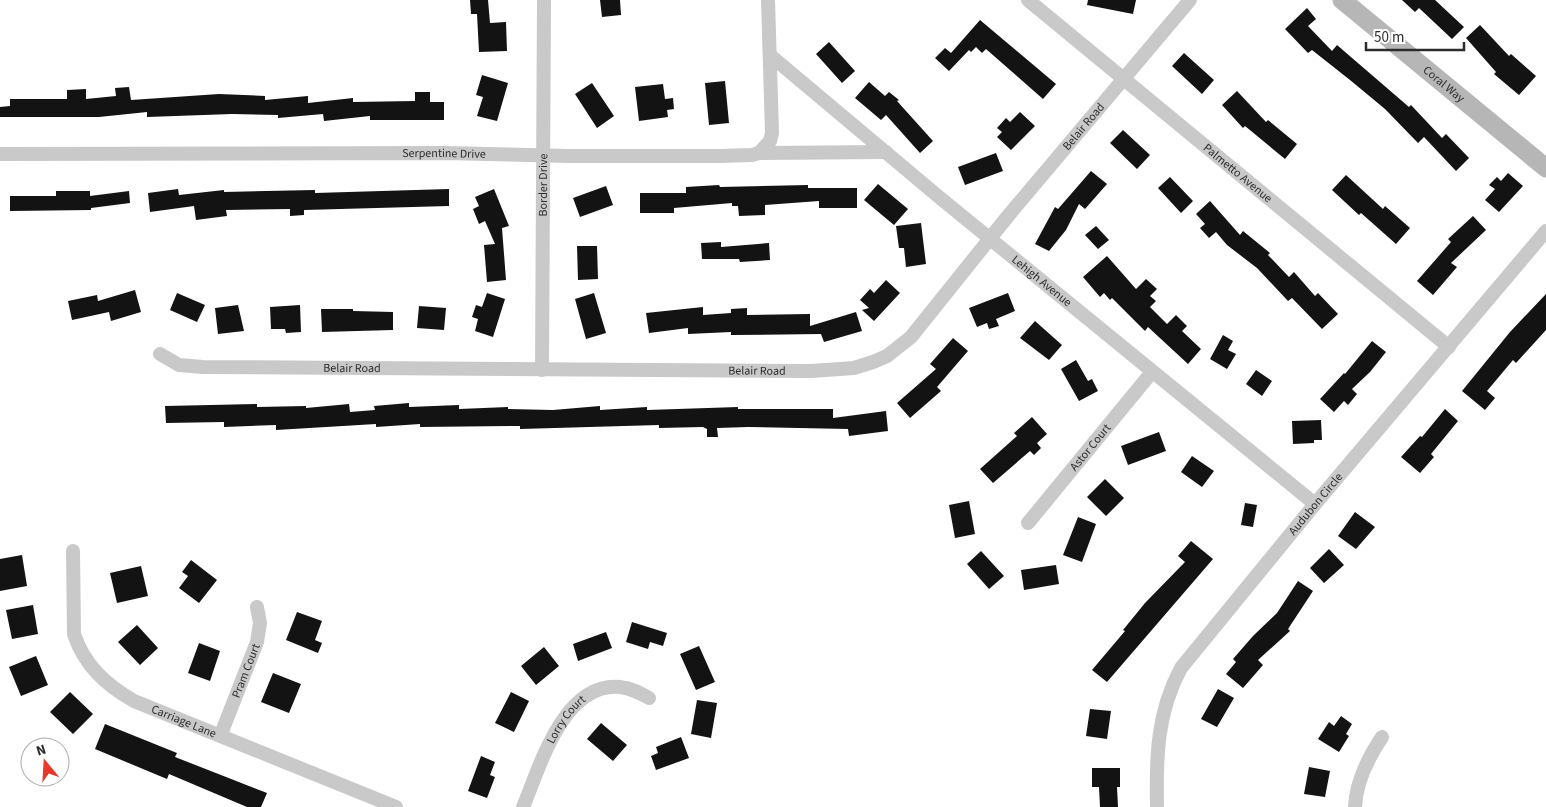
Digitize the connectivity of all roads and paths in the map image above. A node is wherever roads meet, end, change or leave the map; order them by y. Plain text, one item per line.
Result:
1 (544, 0) edge
2 (768, 0) edge
3 (1028, 0) edge
4 (1190, 0) edge
5 (1342, 0) edge
6 (771, 56) junction
7 (1125, 80) junction
8 (759, 152) junction
9 (886, 152) junction
10 (0, 154) edge
11 (543, 155) junction
12 (1546, 168) edge
13 (1546, 231) edge
14 (990, 238) junction
15 (1449, 347) junction
16 (160, 354) dead end
17 (542, 370) junction
18 (1152, 372) junction
19 (1315, 504) junction
20 (1028, 523) dead end
21 (73, 552) dead end
22 (257, 607) dead end
23 (649, 698) dead end
24 (220, 734) junction
25 (1382, 737) dead end
26 (396, 807) edge
27 (523, 807) edge
28 (1157, 807) edge
29 (1355, 807) edge

1 - 11 street, Border Drive
2 - 6 street
3 - 7 street, Palmetto Avenue
4 - 7 street, Belair Road
5 - 12 street, Coral Way
6 - 8 street
6 - 9 street, Lehigh Avenue
7 - 14 street, Belair Road
7 - 15 street, Palmetto Avenue
8 - 9 street, Serpentine Drive
8 - 11 street, Serpentine Drive
9 - 14 street, Lehigh Avenue
10 - 11 street, Serpentine Drive
11 - 17 street, Border Drive
13 - 15 street, Audubon Circle
14 - 17 street, Belair Road
14 - 18 street, Lehigh Avenue
15 - 19 street, Audubon Circle
16 - 17 street, Belair Road
18 - 19 street, Lehigh Avenue
18 - 20 street, Astor Court
19 - 28 street, Audubon Circle
21 - 24 street, Carriage Lane
22 - 24 street, Pram Court
23 - 27 street, Lorry Court
24 - 26 street, Carriage Lane
25 - 29 street

